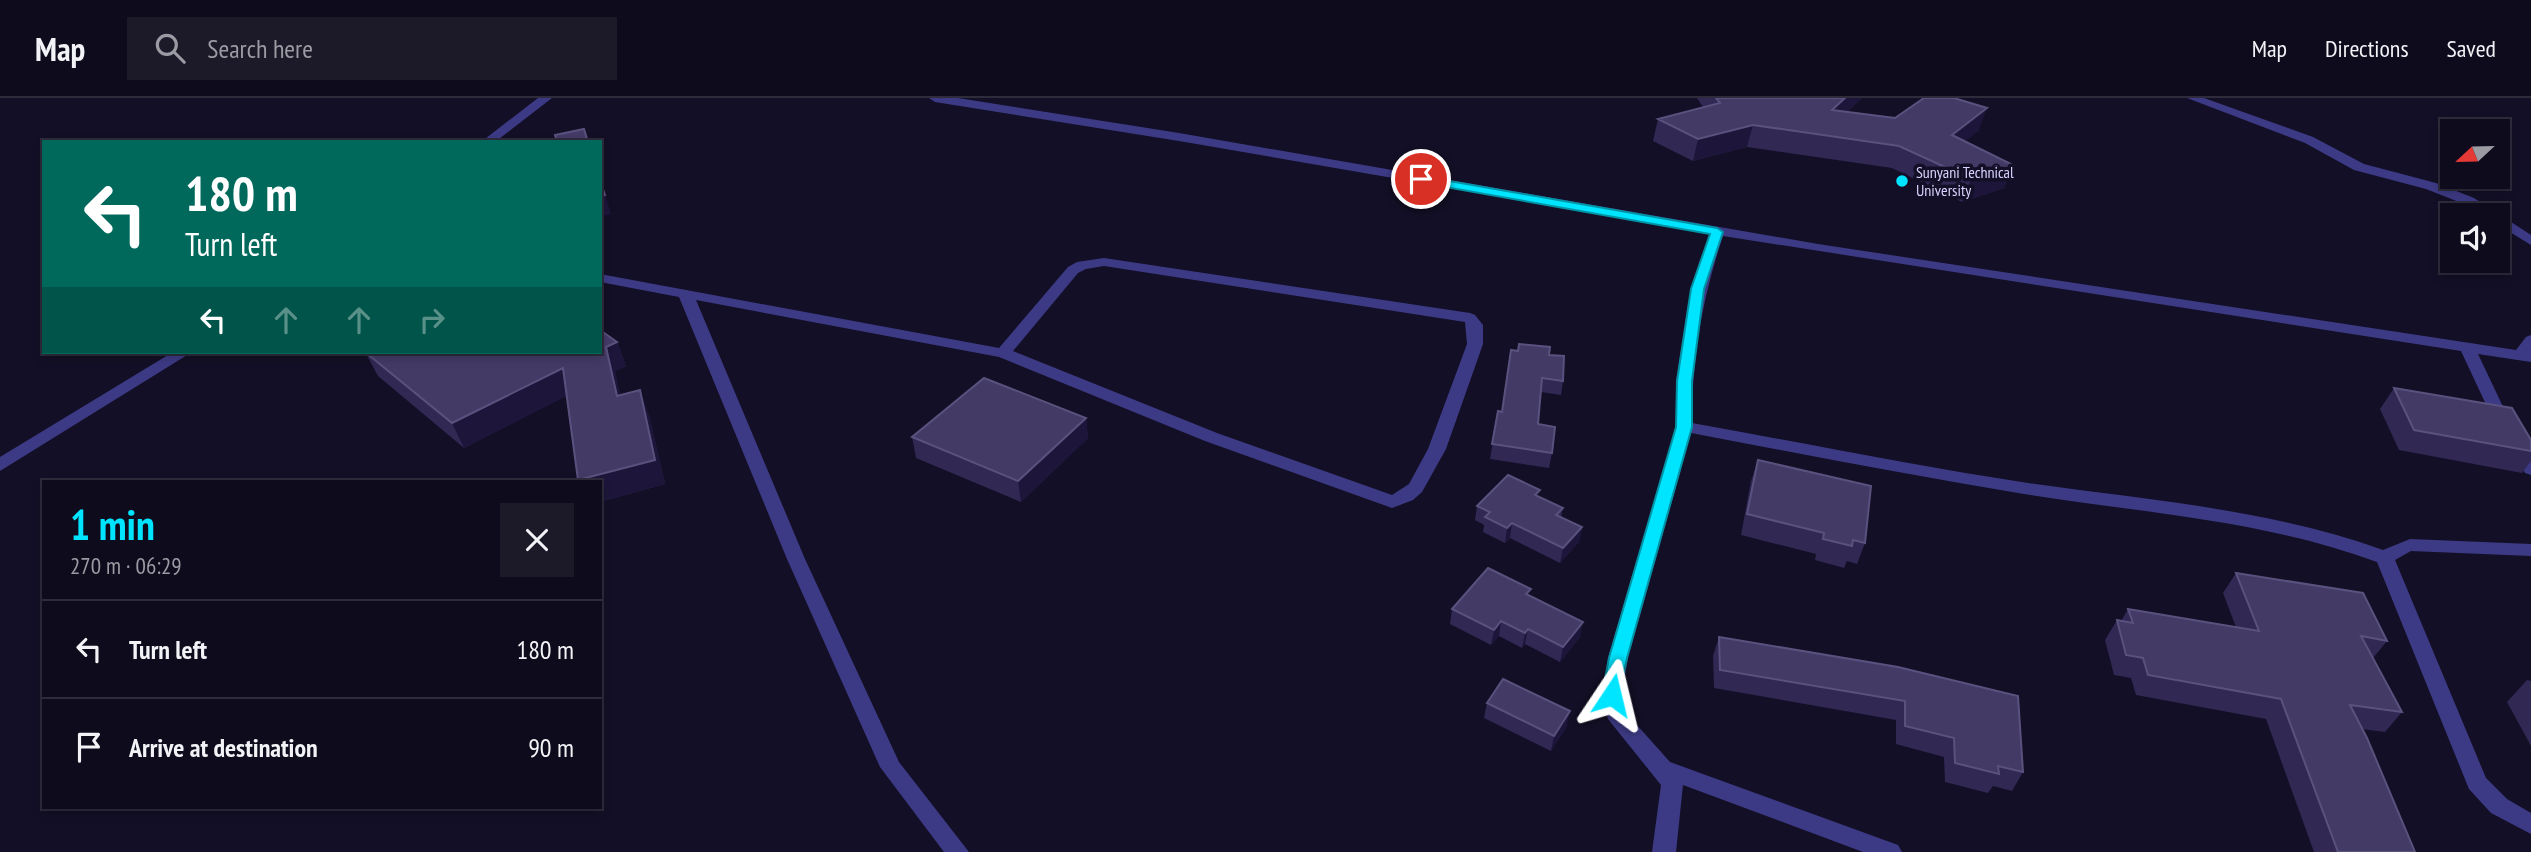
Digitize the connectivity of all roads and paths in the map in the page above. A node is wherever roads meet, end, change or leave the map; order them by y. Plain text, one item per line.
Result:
1 (546, 98) edge
2 (935, 98) edge
3 (2193, 98) edge
4 (490, 140) edge
5 (2472, 203) edge
6 (2510, 227) edge
7 (1717, 232) junction
8 (2531, 241) edge
9 (602, 278) edge
10 (686, 295) junction
11 (2531, 340) edge
12 (2467, 346) junction
13 (1003, 353) junction
14 (181, 354) edge
15 (2526, 356) edge
16 (1684, 427) junction
17 (0, 465) edge
18 (2531, 469) edge
19 (2531, 550) edge
20 (2385, 558) junction
21 (1662, 768) junction
22 (2531, 824) edge
23 (957, 852) edge
24 (1664, 852) edge
25 (1890, 852) edge

1 - 4 street
2 - 7 street
3 - 5 street
6 - 8 street
7 - 12 street
7 - 16 street
9 - 10 street
10 - 13 street
10 - 23 street
11 - 15 street
12 - 15 street
12 - 18 street
13 - 13 street
14 - 17 street
16 - 20 street
16 - 21 street
19 - 20 street
20 - 22 street
21 - 24 street
21 - 25 street

